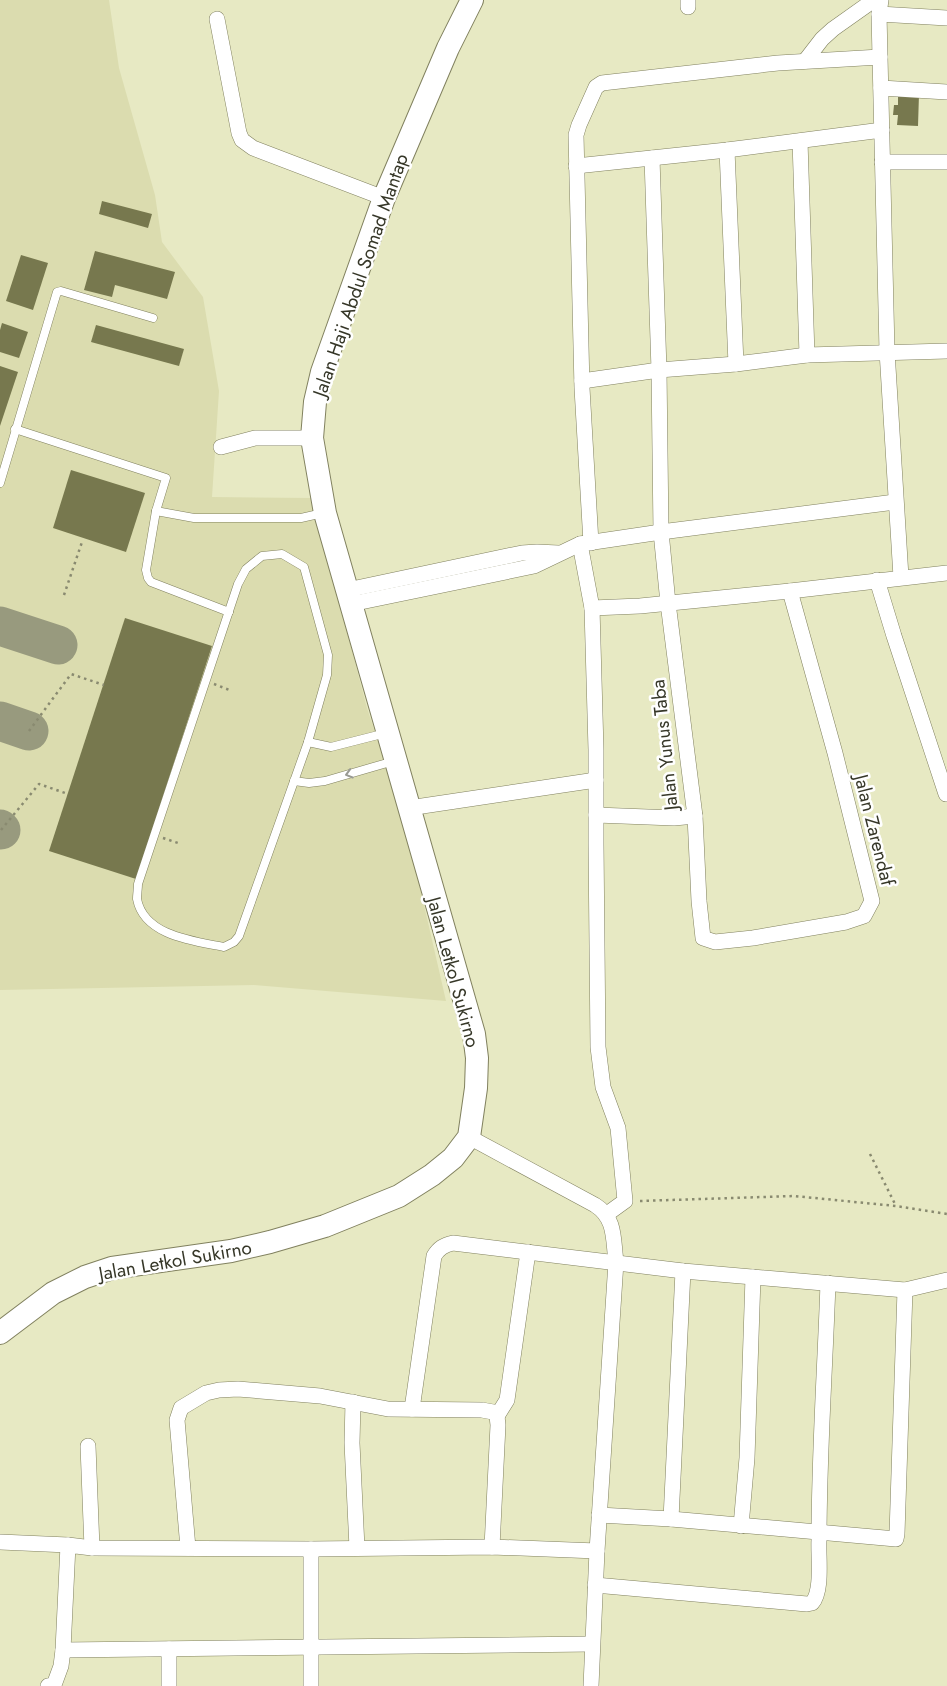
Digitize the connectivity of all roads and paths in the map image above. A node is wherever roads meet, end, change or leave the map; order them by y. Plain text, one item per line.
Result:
1 (472, 0) edge
2 (878, 5) edge
3 (947, 18) edge
4 (217, 19) dead end
5 (880, 57) junction
6 (804, 61) junction
7 (881, 88) junction
8 (947, 92) edge
9 (882, 130) junction
10 (800, 141) junction
11 (726, 150) junction
12 (652, 158) junction
13 (882, 162) junction
14 (947, 162) edge
15 (576, 166) junction
16 (384, 198) junction
17 (153, 318) dead end
18 (887, 351) junction
19 (947, 351) edge
20 (807, 354) junction
21 (736, 364) junction
22 (659, 370) junction
23 (582, 380) junction
24 (15, 429) junction
25 (312, 438) junction
26 (221, 447) dead end
27 (0, 483) edge
28 (895, 502) junction
29 (156, 511) junction
30 (324, 513) junction
31 (661, 532) junction
32 (82, 542) dead end
33 (586, 543) junction
34 (947, 573) edge
35 (901, 577) junction
36 (877, 580) junction
37 (790, 591) junction
38 (64, 595) dead end
39 (349, 597) junction
40 (668, 603) junction
41 (592, 608) junction
42 (229, 612) junction
43 (206, 681) junction
44 (104, 685) dead end
45 (232, 690) dead end
46 (28, 731) dead end
47 (388, 732) junction
48 (308, 742) junction
49 (396, 761) junction
50 (596, 780) junction
51 (294, 781) junction
52 (68, 794) dead end
53 (946, 794) edge
54 (409, 808) junction
55 (596, 815) junction
56 (695, 816) junction
57 (1, 830) edge
58 (154, 835) junction
59 (181, 844) dead end
60 (469, 1137) junction
61 (870, 1154) dead end
62 (625, 1201) junction
63 (896, 1206) junction
64 (607, 1214) junction
65 (947, 1214) edge
66 (528, 1252) junction
67 (616, 1262) junction
68 (683, 1271) junction
69 (753, 1277) junction
70 (947, 1280) edge
71 (828, 1283) junction
72 (905, 1290) junction
73 (0, 1333) edge
74 (353, 1402) junction
75 (412, 1409) junction
76 (498, 1416) junction
77 (88, 1446) dead end
78 (599, 1515) junction
79 (671, 1519) junction
80 (741, 1526) junction
81 (819, 1532) junction
82 (0, 1542) edge
83 (68, 1545) junction
84 (492, 1547) junction
85 (92, 1548) junction
86 (188, 1548) junction
87 (357, 1548) junction
88 (311, 1549) junction
89 (597, 1551) junction
90 (595, 1585) junction
91 (592, 1644) junction
92 (310, 1648) junction
93 (169, 1649) junction
94 (63, 1650) junction
95 (52, 1685) edge
96 (170, 1686) edge
97 (311, 1686) edge
98 (591, 1686) edge

1 - 16 main road, Jalan Haji Abdul Somad Mantap
2 - 3 street
2 - 5 street
2 - 6 street
4 - 16 street
5 - 6 street
5 - 7 street
6 - 15 street
7 - 8 street
7 - 9 street
9 - 10 street
9 - 13 street
10 - 11 street
10 - 20 street
11 - 12 street
11 - 21 street
12 - 15 street
12 - 22 street, Jalan Yunus Taba
13 - 14 street
13 - 18 street
15 - 23 street
16 - 25 main road, Jalan Haji Abdul Somad Mantap
17 - 24 lane
18 - 19 street
18 - 20 street
18 - 28 street
20 - 21 street
21 - 22 street
22 - 23 street
22 - 31 street, Jalan Yunus Taba
23 - 33 street
24 - 27 lane
24 - 29 lane
25 - 26 street
25 - 30 main road, Jalan Haji Abdul Somad Mantap
28 - 31 street
28 - 35 street
29 - 30 lane
29 - 42 lane
30 - 39 main road, Jalan Haji Abdul Somad Mantap
31 - 33 street
31 - 40 street, Jalan Yunus Taba
32 - 38 path
33 - 39 street
33 - 41 street
34 - 35 street
35 - 36 street
36 - 37 street
36 - 53 street
37 - 40 street
37 - 56 street, Jalan Zarendaf
39 - 47 main road, Jalan Letkol Sukirno
40 - 41 street
40 - 56 street, Jalan Yunus Taba
41 - 50 street
42 - 43 lane
42 - 48 lane
43 - 45 path
43 - 58 lane
44 - 46 path
47 - 48 lane
47 - 49 main road, Jalan Letkol Sukirno
48 - 51 lane
49 -> 51 lane
49 - 54 main road, Jalan Letkol Sukirno
50 - 54 street
50 - 55 street
51 - 58 lane
52 - 57 path
54 - 60 main road, Jalan Letkol Sukirno
55 - 56 street, Jalan Yunus Taba
55 - 62 street
58 - 59 path
60 - 64 street
60 - 73 main road, Jalan Letkol Sukirno
61 - 63 path
62 - 63 path
62 - 64 street
63 - 65 path
64 - 67 street
66 - 67 street
66 - 75 street
66 - 76 street
67 - 68 street
67 - 78 street
68 - 69 street
68 - 79 street
69 - 71 street
69 - 80 street
70 - 72 street
71 - 72 street
71 - 81 street
72 - 81 street
74 - 75 street
74 - 86 street
74 - 87 street
75 - 76 street
76 - 84 street
77 - 85 street
78 - 79 street
78 - 89 street
79 - 80 street
80 - 81 street
81 - 90 street
82 - 83 street
83 - 85 street
83 - 94 street
84 - 87 street
84 - 89 street
85 - 86 street
86 - 88 street
87 - 88 street
88 - 92 street
89 - 90 street
90 - 91 street
91 - 92 street
91 - 98 street
92 - 93 street
92 - 97 street
93 - 94 street
93 - 96 street
94 - 95 street

